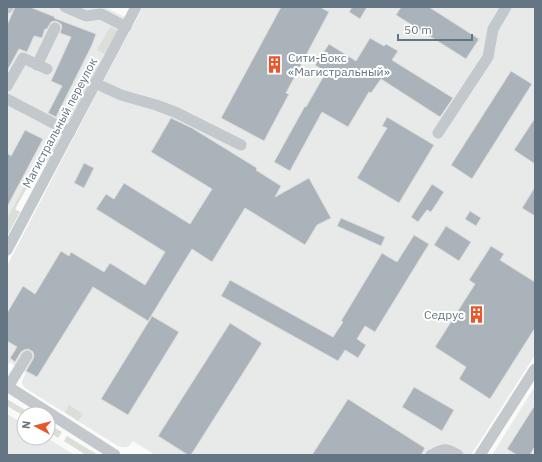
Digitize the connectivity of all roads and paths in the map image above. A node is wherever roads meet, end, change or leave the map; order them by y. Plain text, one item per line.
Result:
1 (65, 7) edge
2 (136, 7) edge
3 (506, 7) edge
4 (126, 27) junction
5 (55, 28) dead end
6 (95, 82) junction
7 (7, 86) edge
8 (7, 99) edge
9 (70, 132) junction
10 (438, 133) dead end
11 (241, 145) dead end
12 (7, 250) edge
13 (27, 356) dead end
14 (535, 369) edge
15 (7, 386) edge
16 (115, 455) edge
17 (431, 455) edge
18 (458, 455) edge
19 (480, 455) edge

1 - 4 street
2 - 4 street, Магистральный переулок
3 - 10 street
4 - 6 street, Магистральный переулок
5 - 7 street
6 - 9 street, Магистральный переулок
6 - 11 street
8 - 9 street
9 - 12 street, Магистральный переулок
13 - 15 street
14 - 19 street
15 - 16 street
17 - 18 street

